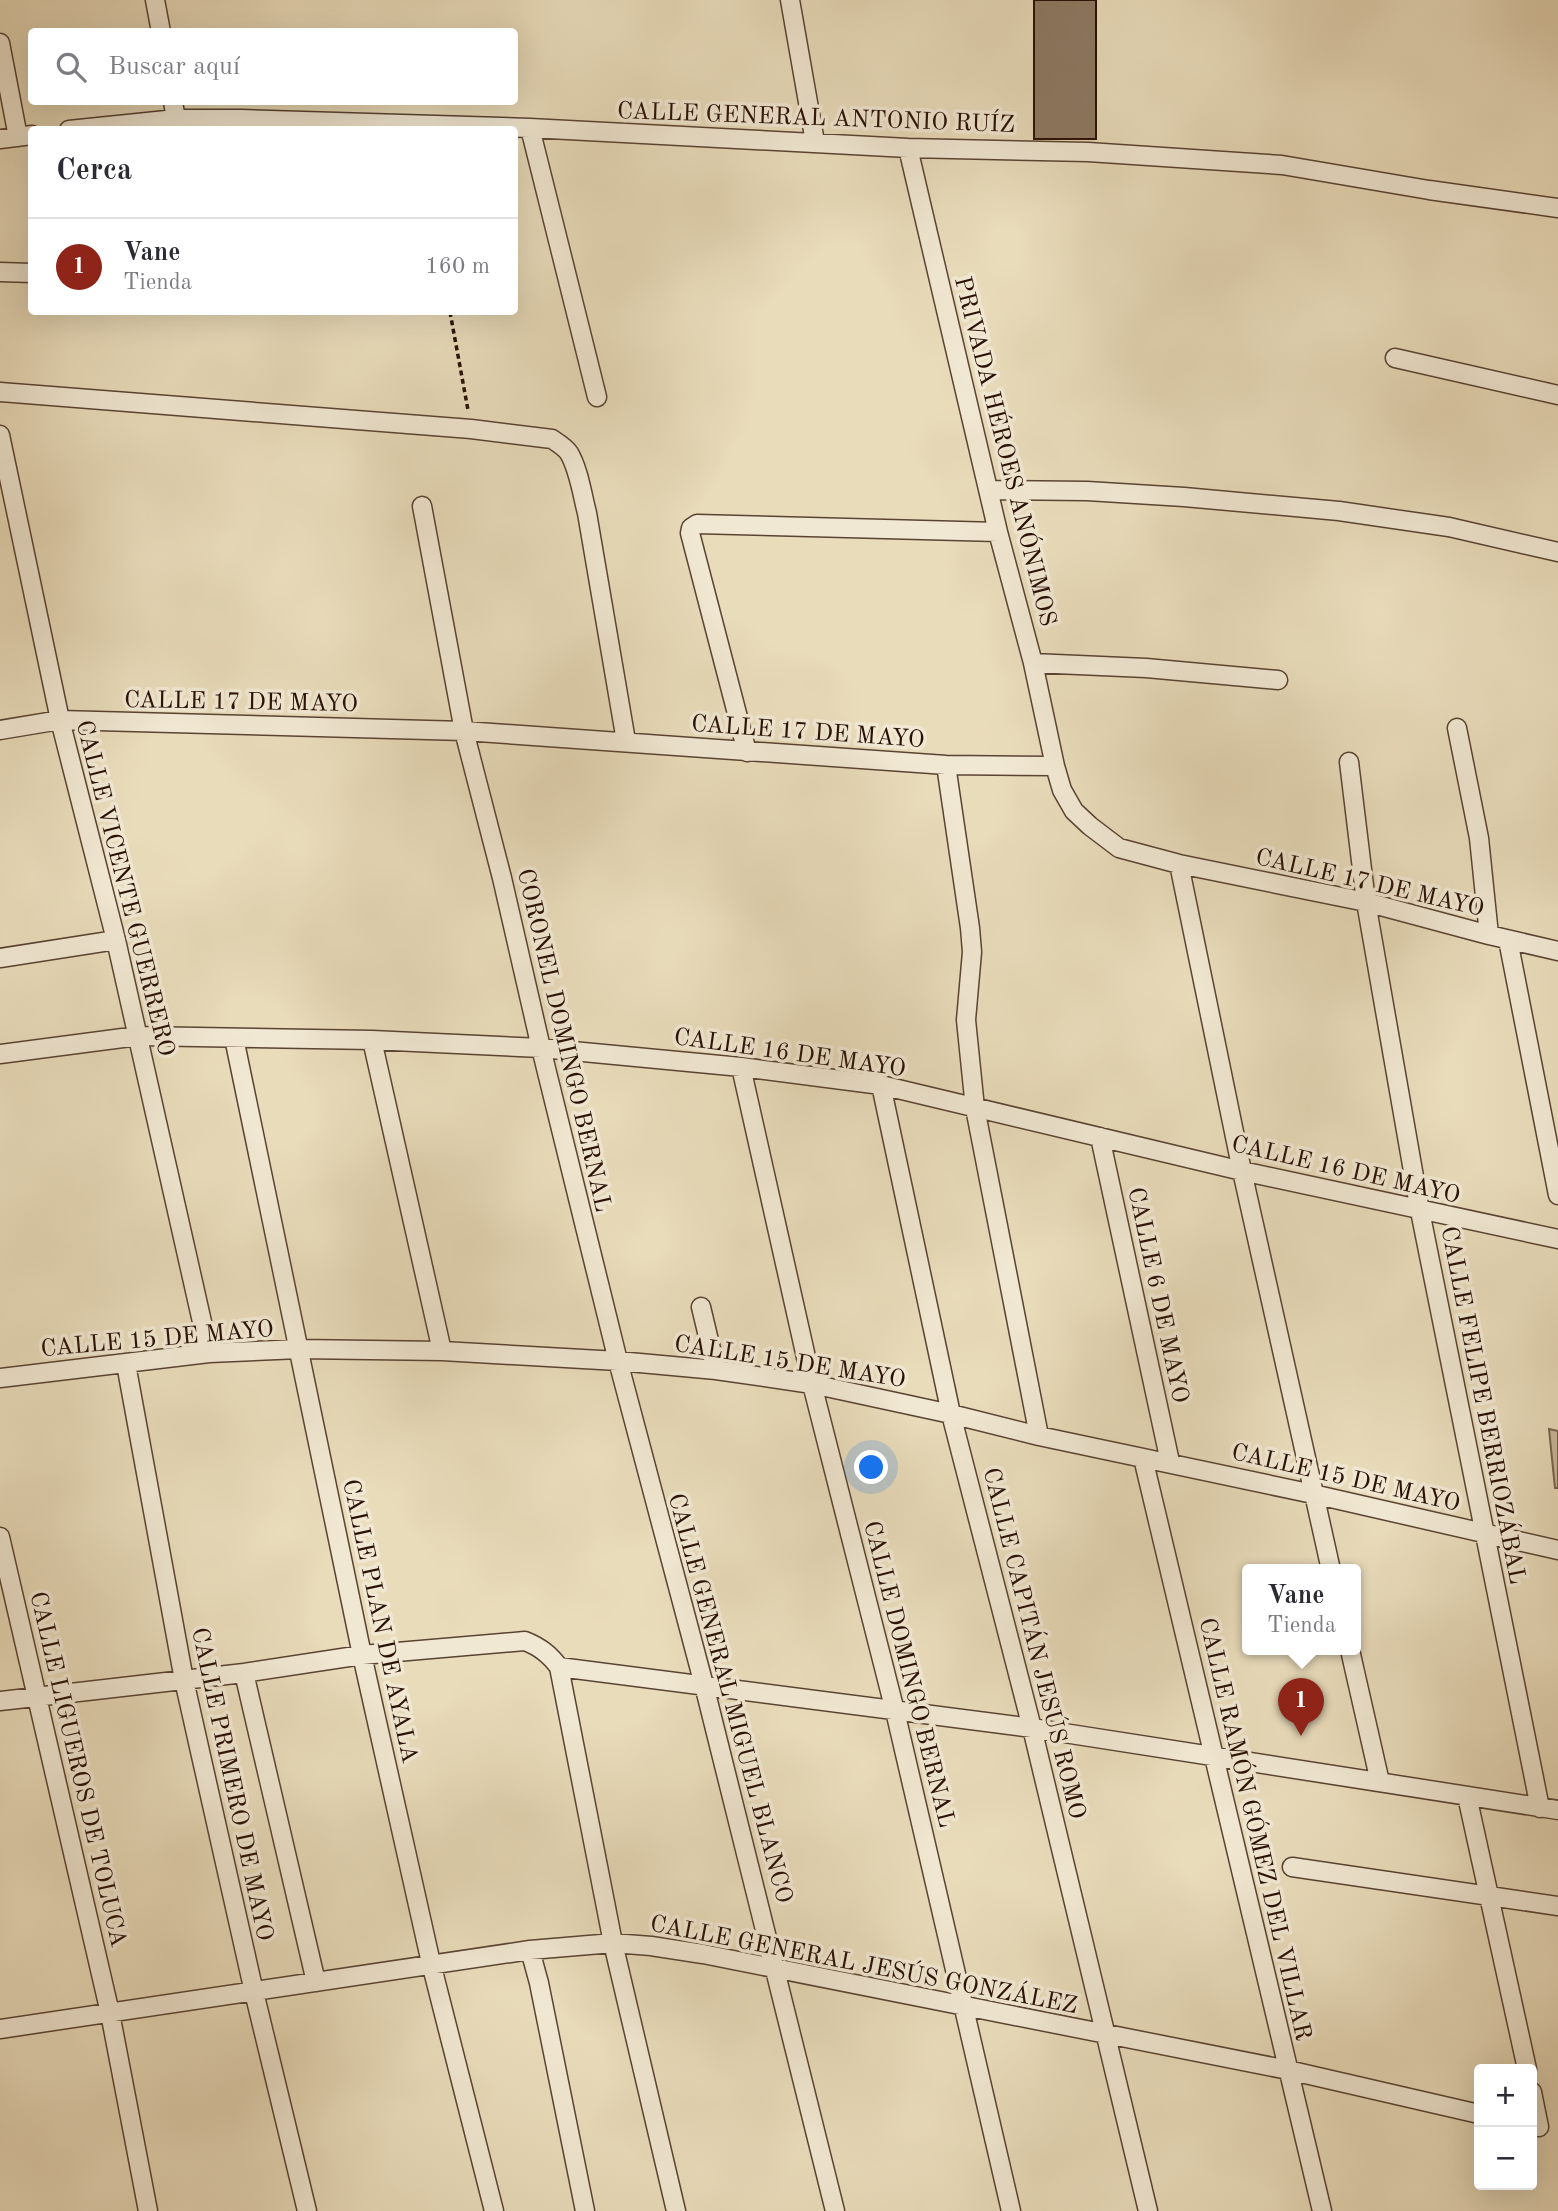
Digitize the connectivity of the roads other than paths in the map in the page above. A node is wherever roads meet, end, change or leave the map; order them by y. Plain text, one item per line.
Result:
1 (155, 0) edge
2 (790, 0) edge
3 (160, 28) edge
4 (0, 43) edge
5 (175, 110) edge
6 (90, 126) edge
7 (469, 126) edge
8 (518, 128) edge
9 (530, 128) junction
10 (16, 137) edge
11 (815, 142) junction
12 (908, 148) junction
13 (1558, 208) edge
14 (0, 272) edge
15 (28, 272) edge
16 (1395, 358) dead end
17 (0, 392) edge
18 (1558, 395) edge
19 (597, 397) dead end
20 (0, 435) edge
21 (989, 490) junction
22 (422, 506) dead end
23 (998, 532) junction
24 (1558, 552) edge
25 (1033, 663) junction
26 (1278, 680) dead end
27 (60, 720) junction
28 (1457, 728) dead end
29 (0, 730) edge
30 (464, 731) junction
31 (626, 741) junction
32 (747, 752) junction
33 (1349, 762) dead end
34 (946, 765) junction
35 (1055, 766) junction
36 (1179, 864) junction
37 (1366, 902) junction
38 (1489, 935) junction
39 (116, 940) junction
40 (1508, 940) junction
41 (1558, 951) edge
42 (0, 958) edge
43 (138, 1036) junction
44 (234, 1038) junction
45 (372, 1040) junction
46 (541, 1048) junction
47 (0, 1054) edge
48 (741, 1067) junction
49 (881, 1084) junction
50 (975, 1108) junction
51 (1100, 1137) junction
52 (1242, 1171) junction
53 (1558, 1195) edge
54 (1420, 1211) junction
55 (1558, 1239) edge
56 (701, 1307) dead end
57 (299, 1349) junction
58 (442, 1351) junction
59 (209, 1353) junction
60 (618, 1361) junction
61 (125, 1364) junction
62 (716, 1370) junction
63 (0, 1378) edge
64 (812, 1384) junction
65 (951, 1414) junction
66 (1039, 1436) junction
67 (1143, 1458) junction
68 (1170, 1462) junction
69 (1313, 1494) junction
70 (1485, 1534) junction
71 (0, 1537) edge
72 (1558, 1550) edge
73 (1330, 1564) edge
74 (362, 1655) junction
75 (1351, 1655) edge
76 (559, 1667) junction
77 (244, 1673) junction
78 (184, 1680) junction
79 (704, 1685) junction
80 (37, 1697) junction
81 (0, 1701) edge
82 (895, 1711) junction
83 (1032, 1728) junction
84 (1213, 1756) junction
85 (1380, 1782) junction
86 (1467, 1796) junction
87 (1549, 1809) edge
88 (1292, 1867) dead end
89 (1489, 1897) junction
90 (1558, 1906) edge
91 (613, 1943) junction
92 (530, 1950) junction
93 (432, 1963) junction
94 (776, 1970) junction
95 (316, 1982) junction
96 (254, 1992) junction
97 (964, 2007) junction
98 (110, 2013) junction
99 (0, 2029) edge
100 (1107, 2036) junction
101 (1526, 2064) edge
102 (1288, 2070) junction
103 (1474, 2113) edge
104 (1537, 2126) edge
105 (1558, 2132) edge
106 (148, 2211) edge
107 (307, 2211) edge
108 (494, 2211) edge
109 (584, 2211) edge
110 (676, 2211) edge
111 (835, 2211) edge
112 (1011, 2211) edge
113 (1148, 2211) edge
114 (1322, 2211) edge

1 - 3 street
2 - 11 street
4 - 10 street
5 - 6 street, CALLE GENERAL ANTONIO RUÍZ
5 - 7 street, CALLE GENERAL ANTONIO RUÍZ
8 - 9 street, CALLE GENERAL ANTONIO RUÍZ
9 - 11 street, CALLE GENERAL ANTONIO RUÍZ
9 - 19 street
11 - 12 street, CALLE GENERAL ANTONIO RUÍZ
12 - 13 street, CALLE GENERAL ANTONIO RUÍZ
12 - 21 street, PRIVADA HÉROES ANÓNIMOS
14 - 15 street
16 - 18 street
17 - 31 street
20 - 27 street, CALLE VICENTE GUERRERO
21 - 23 street, PRIVADA HÉROES ANÓNIMOS
21 - 24 street
22 - 30 street, CORONEL DOMINGO BERNAL
23 - 25 street, PRIVADA HÉROES ANÓNIMOS
23 - 32 street
25 - 26 street
25 - 35 street, PRIVADA HÉROES ANÓNIMOS
27 - 29 street, CALLE 17 DE MAYO
27 - 30 street, CALLE 17 DE MAYO
27 - 39 street, CALLE VICENTE GUERRERO
28 - 38 street
30 - 31 street, CALLE 17 DE MAYO
30 - 46 street, CORONEL DOMINGO BERNAL
31 - 32 street, CALLE 17 DE MAYO
32 - 34 street, CALLE 17 DE MAYO
33 - 37 street, CALLE FELIPE BERRIOZÁBAL
34 - 35 street, CALLE 17 DE MAYO
34 - 50 street
35 - 36 street, CALLE 17 DE MAYO
36 - 37 street, CALLE 17 DE MAYO
36 - 52 street
37 - 38 street, CALLE 17 DE MAYO
37 - 54 street, CALLE FELIPE BERRIOZÁBAL
38 - 40 street, CALLE 17 DE MAYO
39 - 42 street
39 - 43 street, CALLE VICENTE GUERRERO
40 - 41 street, CALLE 17 DE MAYO
40 - 53 street
43 - 44 street, CALLE 16 DE MAYO
43 - 47 street, CALLE 16 DE MAYO
43 - 59 street, CALLE VICENTE GUERRERO
44 - 45 street, CALLE 16 DE MAYO
44 - 57 street, CALLE PLAN DE AYALA
45 - 46 street, CALLE 16 DE MAYO
45 - 58 street
46 - 48 street, CALLE 16 DE MAYO
46 - 60 street, CORONEL DOMINGO BERNAL
48 - 49 street, CALLE 16 DE MAYO
48 - 64 street, CALLE DOMINGO BERNAL
49 - 50 street, CALLE 16 DE MAYO
49 - 65 street, CALLE CAPITÁN JESÚS ROMO
50 - 51 street, CALLE 16 DE MAYO
50 - 66 street
51 - 52 street, CALLE 16 DE MAYO
51 - 68 street, CALLE 6 DE MAYO
52 - 54 street, CALLE 16 DE MAYO
52 - 69 street
54 - 55 street, CALLE 16 DE MAYO
54 - 70 street, CALLE FELIPE BERRIOZÁBAL
56 - 62 street
57 - 58 street, CALLE 15 DE MAYO
57 - 59 street, CALLE 15 DE MAYO
57 - 74 street, CALLE PLAN DE AYALA
58 - 60 street, CALLE 15 DE MAYO
59 - 61 street, CALLE 15 DE MAYO
60 - 62 street, CALLE 15 DE MAYO
60 - 79 street, CALLE GENERAL MIGUEL BLANCO
61 - 63 street, CALLE 15 DE MAYO
61 - 78 street, CALLE PRIMERO DE MAYO
62 - 64 street, CALLE 15 DE MAYO
64 - 65 street, CALLE 15 DE MAYO
64 - 82 street, CALLE DOMINGO BERNAL
65 - 66 street, CALLE 15 DE MAYO
65 - 83 street, CALLE CAPITÁN JESÚS ROMO
66 - 67 street, CALLE 15 DE MAYO
67 - 68 street, CALLE 15 DE MAYO
67 - 84 street, CALLE RAMÓN GÓMEZ DEL VILLAR
68 - 69 street, CALLE 15 DE MAYO
69 - 70 street, CALLE 15 DE MAYO
69 - 73 street
70 - 72 street, CALLE 15 DE MAYO
70 - 87 street, CALLE FELIPE BERRIOZÁBAL
71 - 80 street, CALLE LIGUEROS DE TOLUCA
74 - 76 street
74 - 77 street
74 - 93 street, CALLE PLAN DE AYALA
75 - 85 street
76 - 79 street
76 - 91 street
77 - 78 street
77 - 95 street
78 - 80 street
78 - 96 street, CALLE PRIMERO DE MAYO
79 - 82 street
79 - 94 street, CALLE GENERAL MIGUEL BLANCO
80 - 81 street
80 - 98 street, CALLE LIGUEROS DE TOLUCA
82 - 83 street
82 - 97 street, CALLE DOMINGO BERNAL
83 - 84 street
83 - 100 street, CALLE CAPITÁN JESÚS ROMO
84 - 85 street
84 - 102 street, CALLE RAMÓN GÓMEZ DEL VILLAR
85 - 86 street
86 - 87 street
86 - 89 street
88 - 89 street
89 - 90 street
89 - 101 street
91 - 92 street, CALLE GENERAL JESÚS GONZÁLEZ
91 - 94 street, CALLE GENERAL JESÚS GONZÁLEZ
91 - 110 street
92 - 93 street, CALLE GENERAL JESÚS GONZÁLEZ
92 - 109 street
93 - 95 street, CALLE GENERAL JESÚS GONZÁLEZ
93 - 108 street, CALLE PLAN DE AYALA
94 - 97 street, CALLE GENERAL JESÚS GONZÁLEZ
94 - 111 street, CALLE GENERAL MIGUEL BLANCO
95 - 96 street, CALLE GENERAL JESÚS GONZÁLEZ
96 - 98 street, CALLE GENERAL JESÚS GONZÁLEZ
96 - 107 street, CALLE PRIMERO DE MAYO
97 - 100 street, CALLE GENERAL JESÚS GONZÁLEZ
97 - 112 street, CALLE DOMINGO BERNAL
98 - 99 street, CALLE GENERAL JESÚS GONZÁLEZ
98 - 106 street, CALLE LIGUEROS DE TOLUCA
100 - 102 street, CALLE GENERAL JESÚS GONZÁLEZ
100 - 113 street, CALLE CAPITÁN JESÚS ROMO
102 - 103 street, CALLE GENERAL JESÚS GONZÁLEZ
102 - 114 street, CALLE RAMÓN GÓMEZ DEL VILLAR
104 - 105 street

